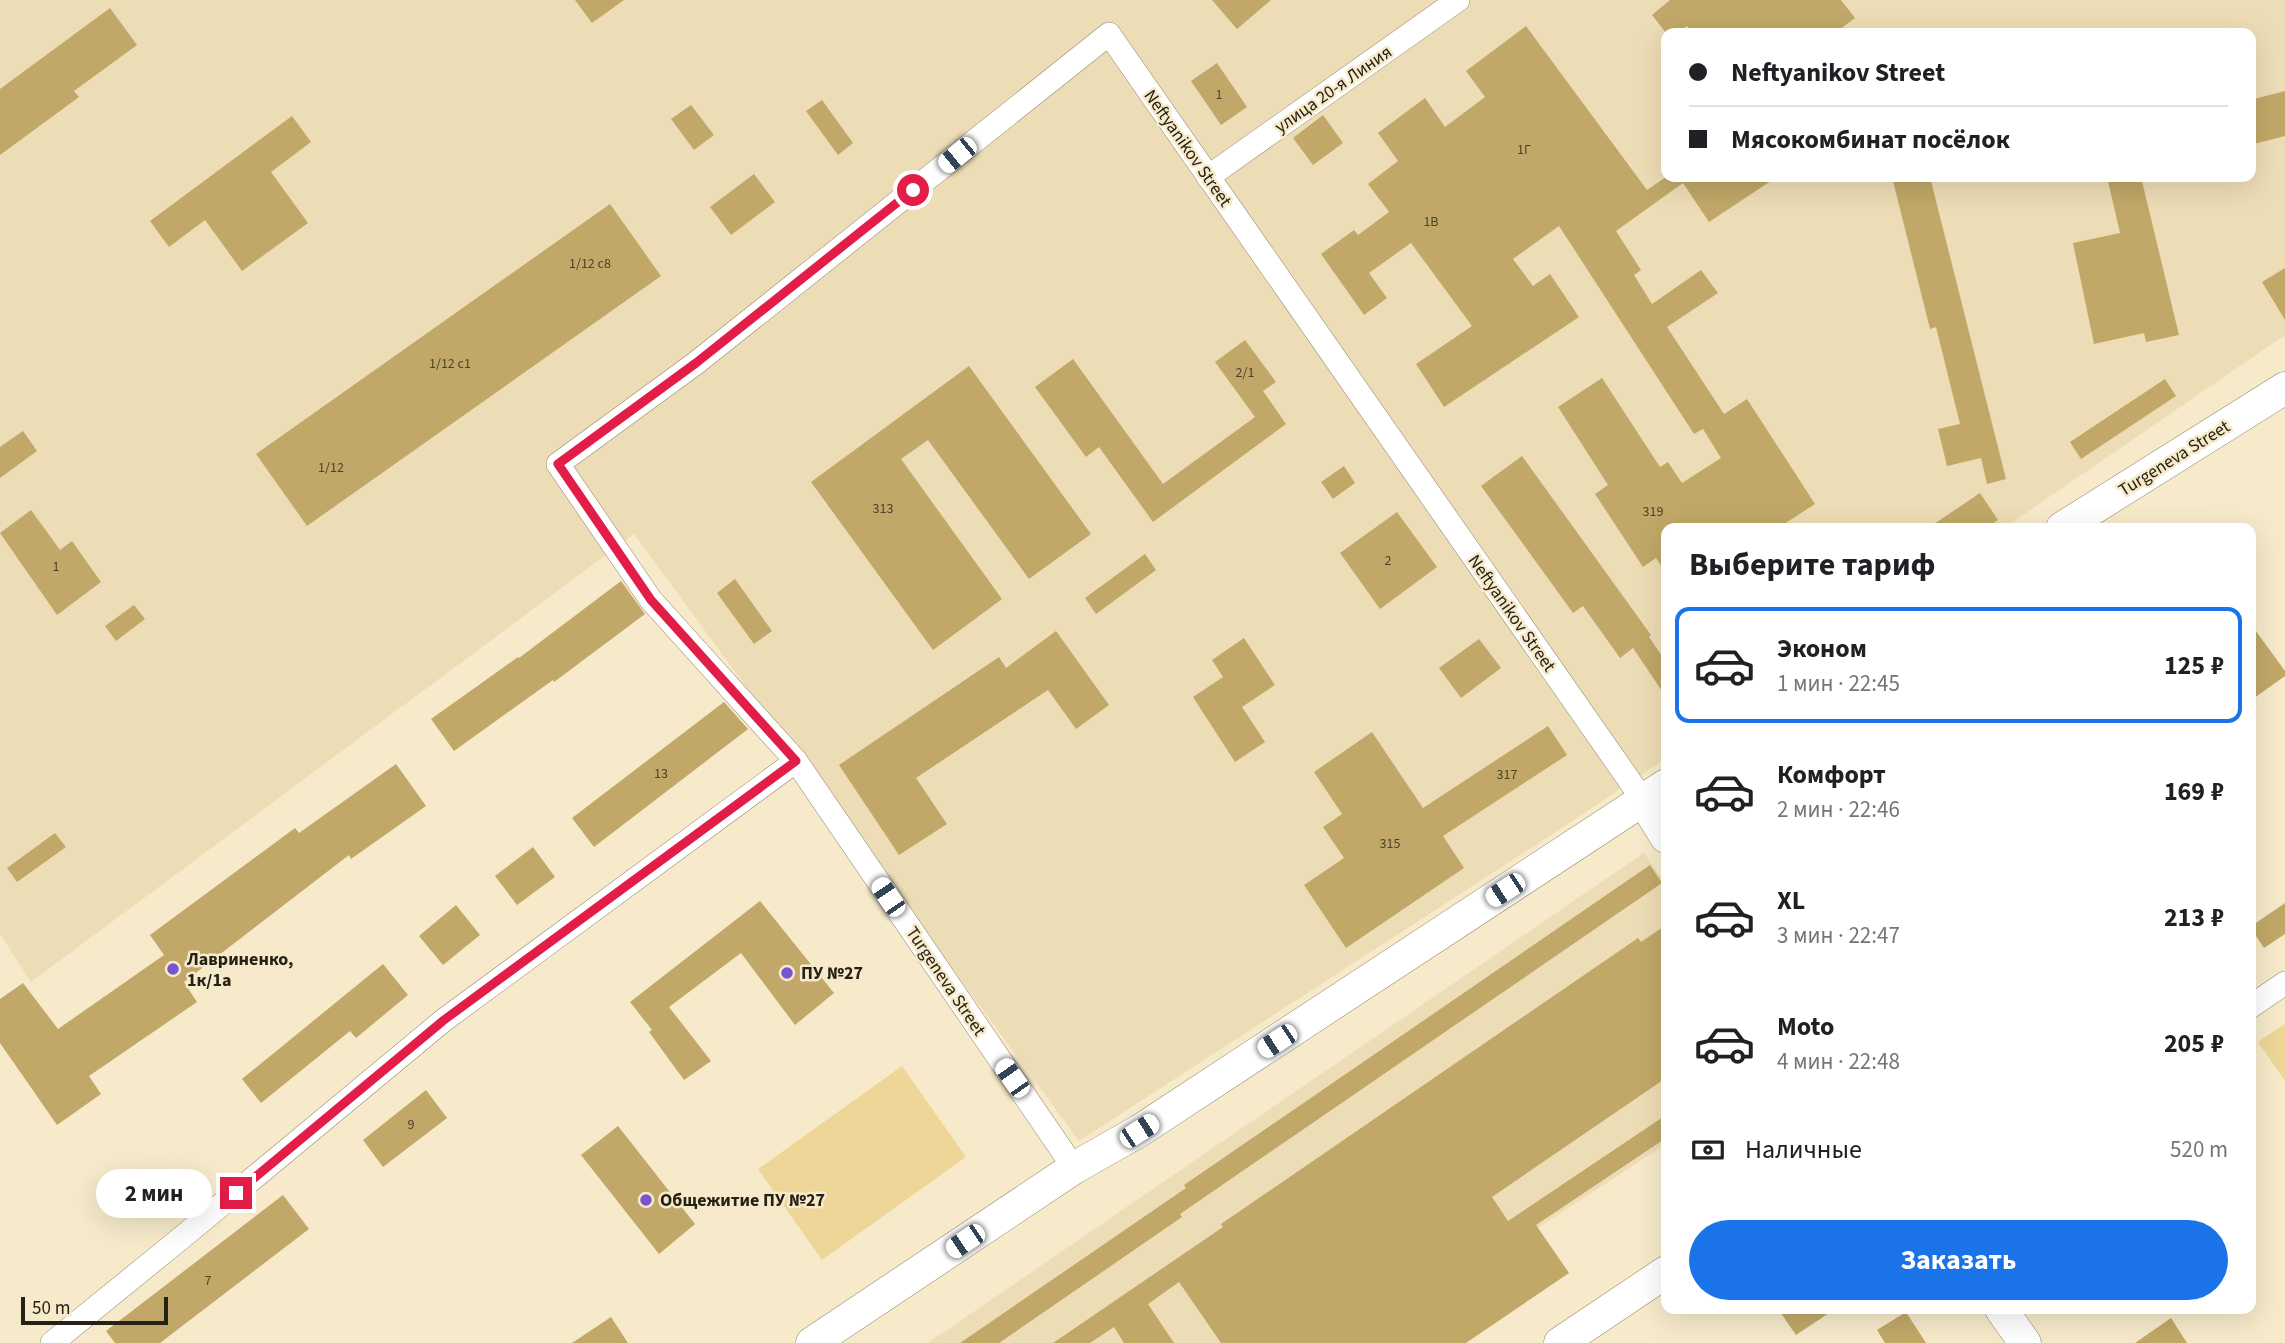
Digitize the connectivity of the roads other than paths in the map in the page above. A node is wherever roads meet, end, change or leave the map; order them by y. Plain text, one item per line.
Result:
1 (1458, 0) edge
2 (1208, 177) junction
3 (2285, 388) edge
4 (558, 464) joint
5 (2070, 523) edge
6 (796, 761) junction
7 (1654, 792) edge
8 (1661, 818) edge
9 (2285, 983) edge
10 (2256, 1003) edge
11 (1074, 1168) junction
12 (1661, 1275) edge
13 (2005, 1314) edge
14 (51, 1343) edge
15 (812, 1343) edge
16 (1560, 1343) edge
17 (2025, 1343) edge

1 - 2 street, улица 20-я Линия
2 - 4 street, Neftyanikov Street
2 - 7 street, Neftyanikov Street
3 - 5 street, Turgeneva Street
4 - 6 street, Turgeneva Street
6 - 11 street, Turgeneva Street
6 - 14 street
7 - 8 street, Neftyanikov Street
7 - 11 street
9 - 10 street
11 - 15 street
12 - 16 street
13 - 17 street

